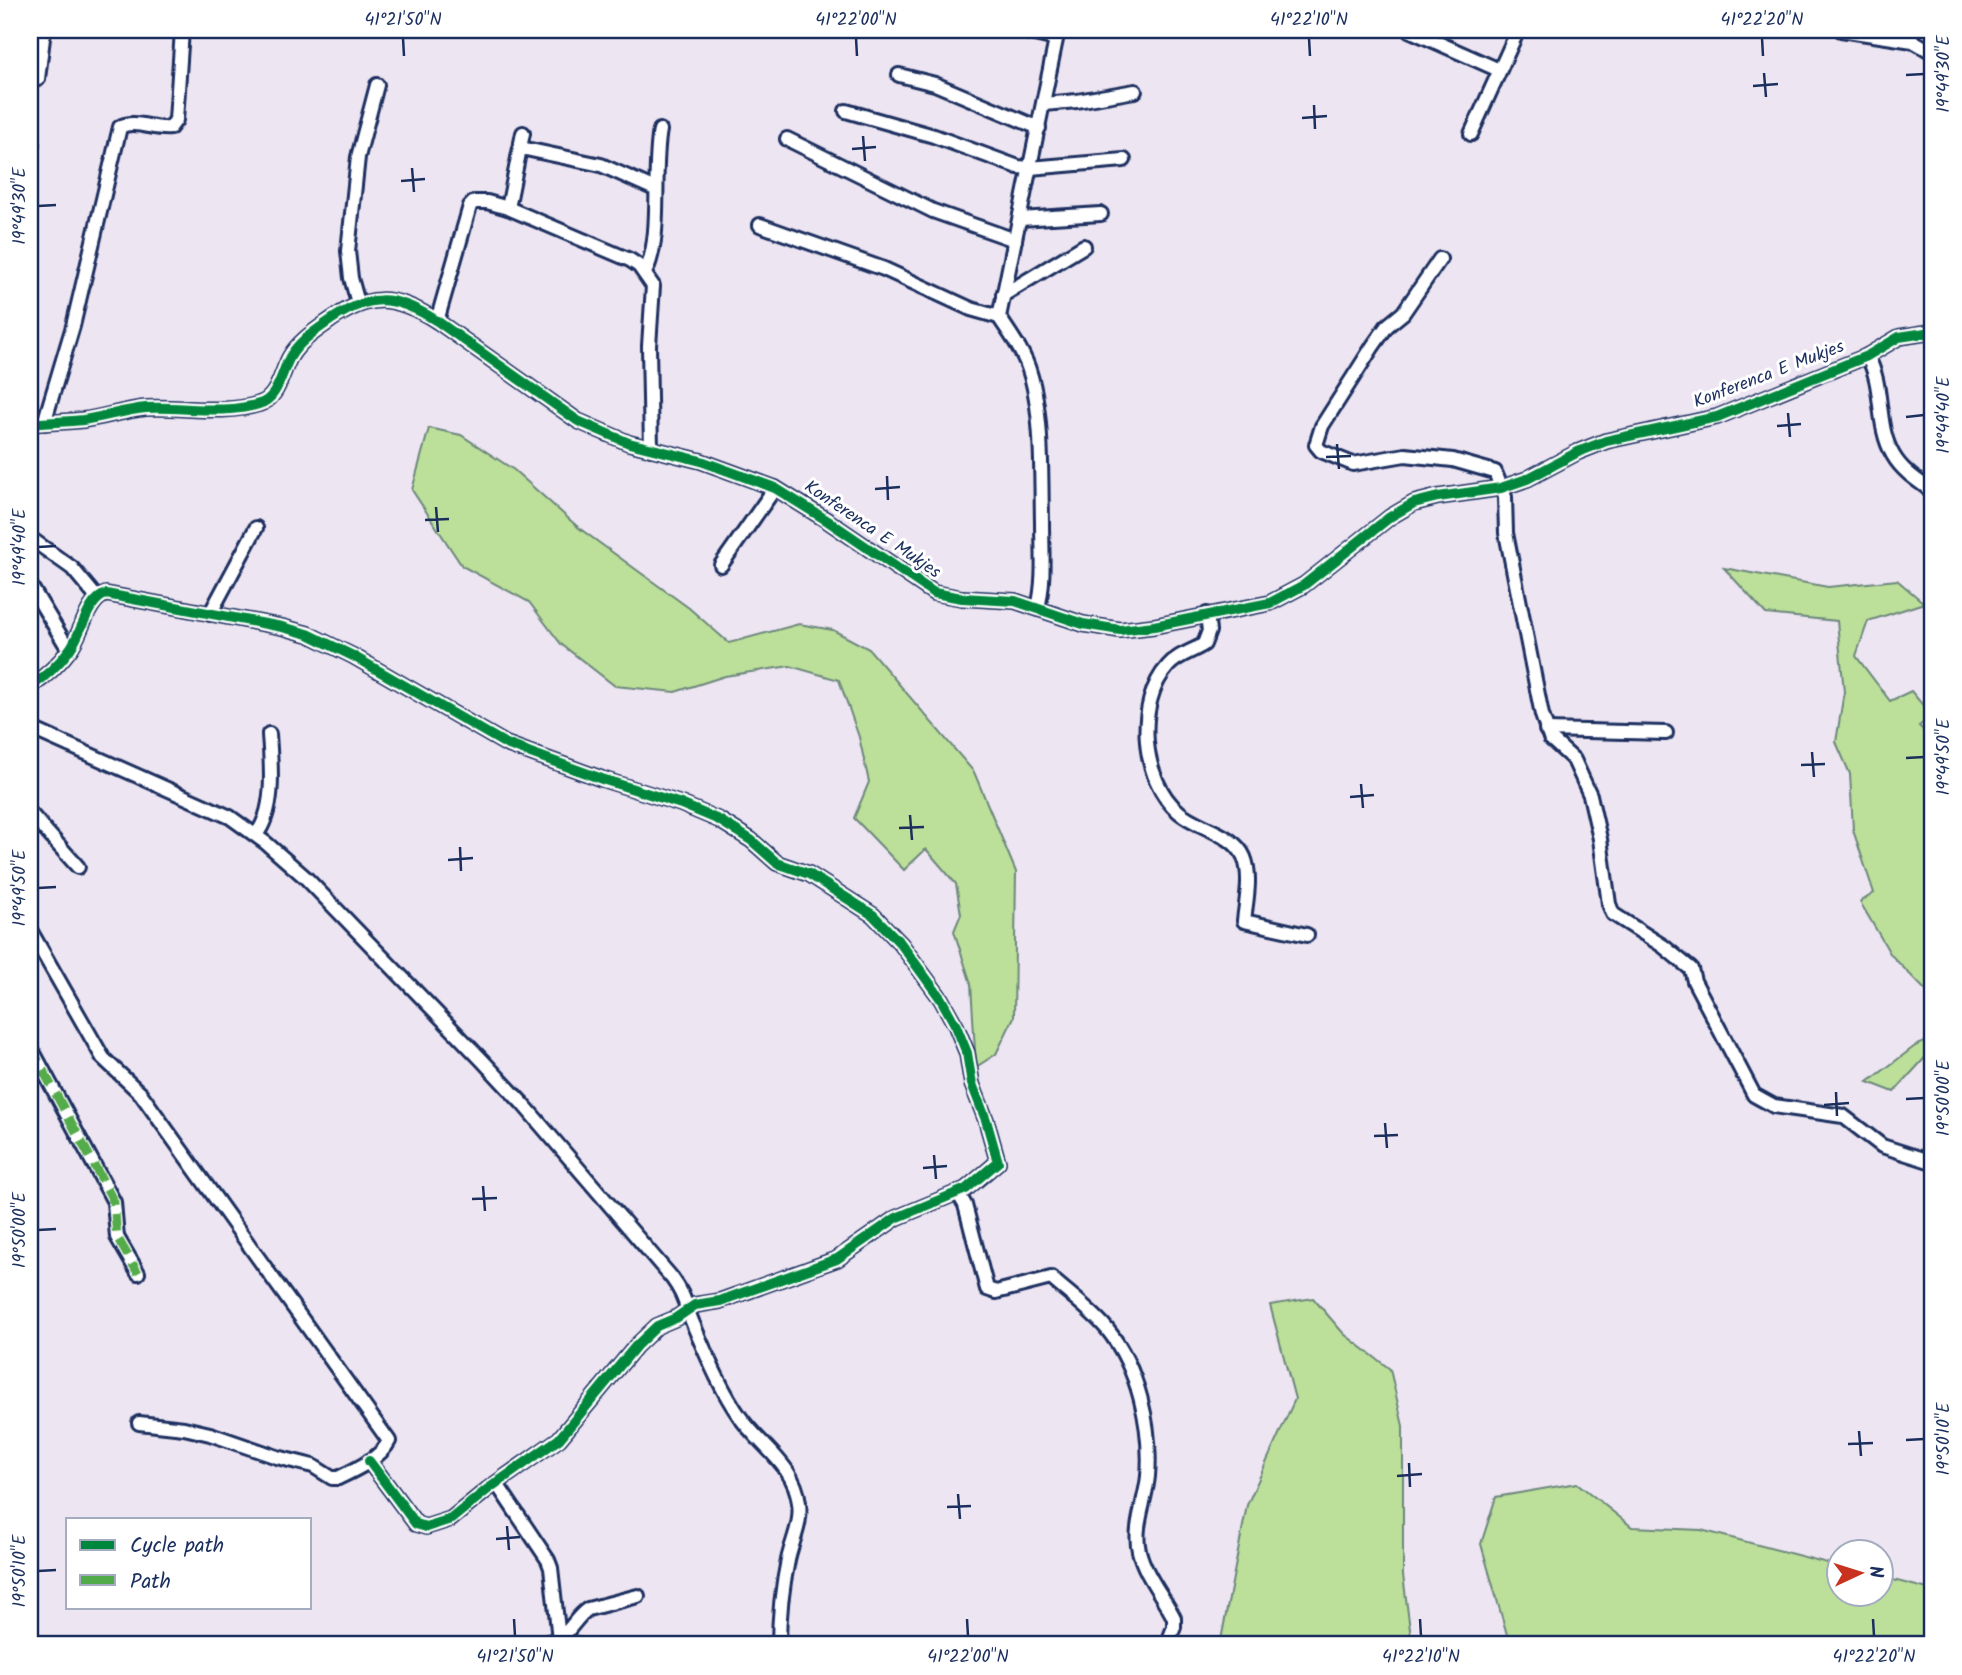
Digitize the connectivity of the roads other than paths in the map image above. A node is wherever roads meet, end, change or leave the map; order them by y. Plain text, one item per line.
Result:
1 (44, 30) edge
2 (182, 30) edge
3 (1017, 30) edge
4 (1409, 30) edge
5 (1518, 30) edge
6 (1841, 30) edge
7 (1057, 34) edge
8 (1932, 52) edge
9 (1499, 70) junction
10 (899, 75) dead end
11 (38, 79) dead end
12 (377, 85) dead end
13 (1135, 90) dead end
14 (1044, 104) junction
15 (846, 111) dead end
16 (1039, 128) junction
17 (660, 130) dead end
18 (523, 132) dead end
19 (1471, 134) dead end
20 (788, 139) dead end
21 (521, 148) junction
22 (1124, 160) dead end
23 (1030, 168) junction
24 (655, 190) junction
25 (508, 208) junction
26 (1101, 214) dead end
27 (1020, 219) junction
28 (760, 225) dead end
29 (1015, 240) junction
30 (1084, 246) dead end
31 (1440, 259) dead end
32 (645, 273) junction
33 (1003, 295) junction
34 (358, 303) junction
35 (999, 317) junction
36 (437, 321) junction
37 (1932, 332) edge
38 (1867, 356) junction
39 (44, 423) junction
40 (30, 424) edge
41 (651, 449) junction
42 (775, 488) junction
43 (1501, 488) junction
44 (1932, 491) edge
45 (256, 528) dead end
46 (30, 538) edge
47 (720, 565) dead end
48 (30, 584) edge
49 (97, 598) junction
50 (1038, 608) junction
51 (210, 614) junction
52 (1207, 614) junction
53 (69, 650) junction
54 (30, 687) edge
55 (30, 728) edge
56 (1546, 730) junction
57 (1667, 733) dead end
58 (269, 734) dead end
59 (30, 813) edge
60 (256, 835) junction
61 (78, 867) dead end
62 (30, 930) edge
63 (1307, 934) dead end
64 (30, 1046) edge
65 (1932, 1161) edge
66 (958, 1193) junction
67 (138, 1273) dead end
68 (688, 1308) junction
69 (139, 1423) dead end
70 (369, 1461) junction
71 (497, 1484) junction
72 (638, 1596) dead end
73 (559, 1639) junction
74 (537, 1645) edge
75 (578, 1645) edge
76 (779, 1645) edge
77 (1167, 1645) edge

1 - 11 street
2 - 39 street
3 - 7 street
4 - 9 street
5 - 9 street
6 - 8 street
7 - 14 street
9 - 19 street
10 - 16 street
12 - 34 street
13 - 14 street
14 - 16 street
15 - 23 street
16 - 23 street
17 - 24 street
18 - 21 street
20 - 29 street
21 - 24 street
21 - 25 street
22 - 23 street
23 - 27 street
24 - 32 street
25 - 32 street
25 - 36 street
26 - 27 street
27 - 29 street
28 - 35 street
29 - 33 street
30 - 33 street
31 - 43 street
32 - 41 street
33 - 35 street
34 - 36 street, Konferenca E Mukjes
34 - 39 street
35 - 50 street
36 - 41 street, Konferenca E Mukjes
37 - 38 street, Konferenca E Mukjes
38 - 43 street, Konferenca E Mukjes
38 - 44 street, Konferenca E Mukjes
39 - 40 street
41 - 42 street, Konferenca E Mukjes
42 - 47 street
42 - 50 street, Konferenca E Mukjes
43 - 52 street, Konferenca E Mukjes
43 - 56 street
45 - 51 street
46 - 49 street
48 - 53 street
49 - 51 street
49 - 53 street
50 - 52 street, Konferenca E Mukjes
51 - 66 street
52 - 63 street
53 - 54 street
55 - 60 street
56 - 57 street
56 - 65 street
58 - 60 street
59 - 61 street
60 - 68 street
62 - 70 street
64 - 67 street
66 - 68 street
66 - 77 street
68 - 71 street
68 - 76 street
69 - 70 street
70 - 71 street
71 - 73 street
72 - 73 street
73 - 74 street
73 - 75 street

